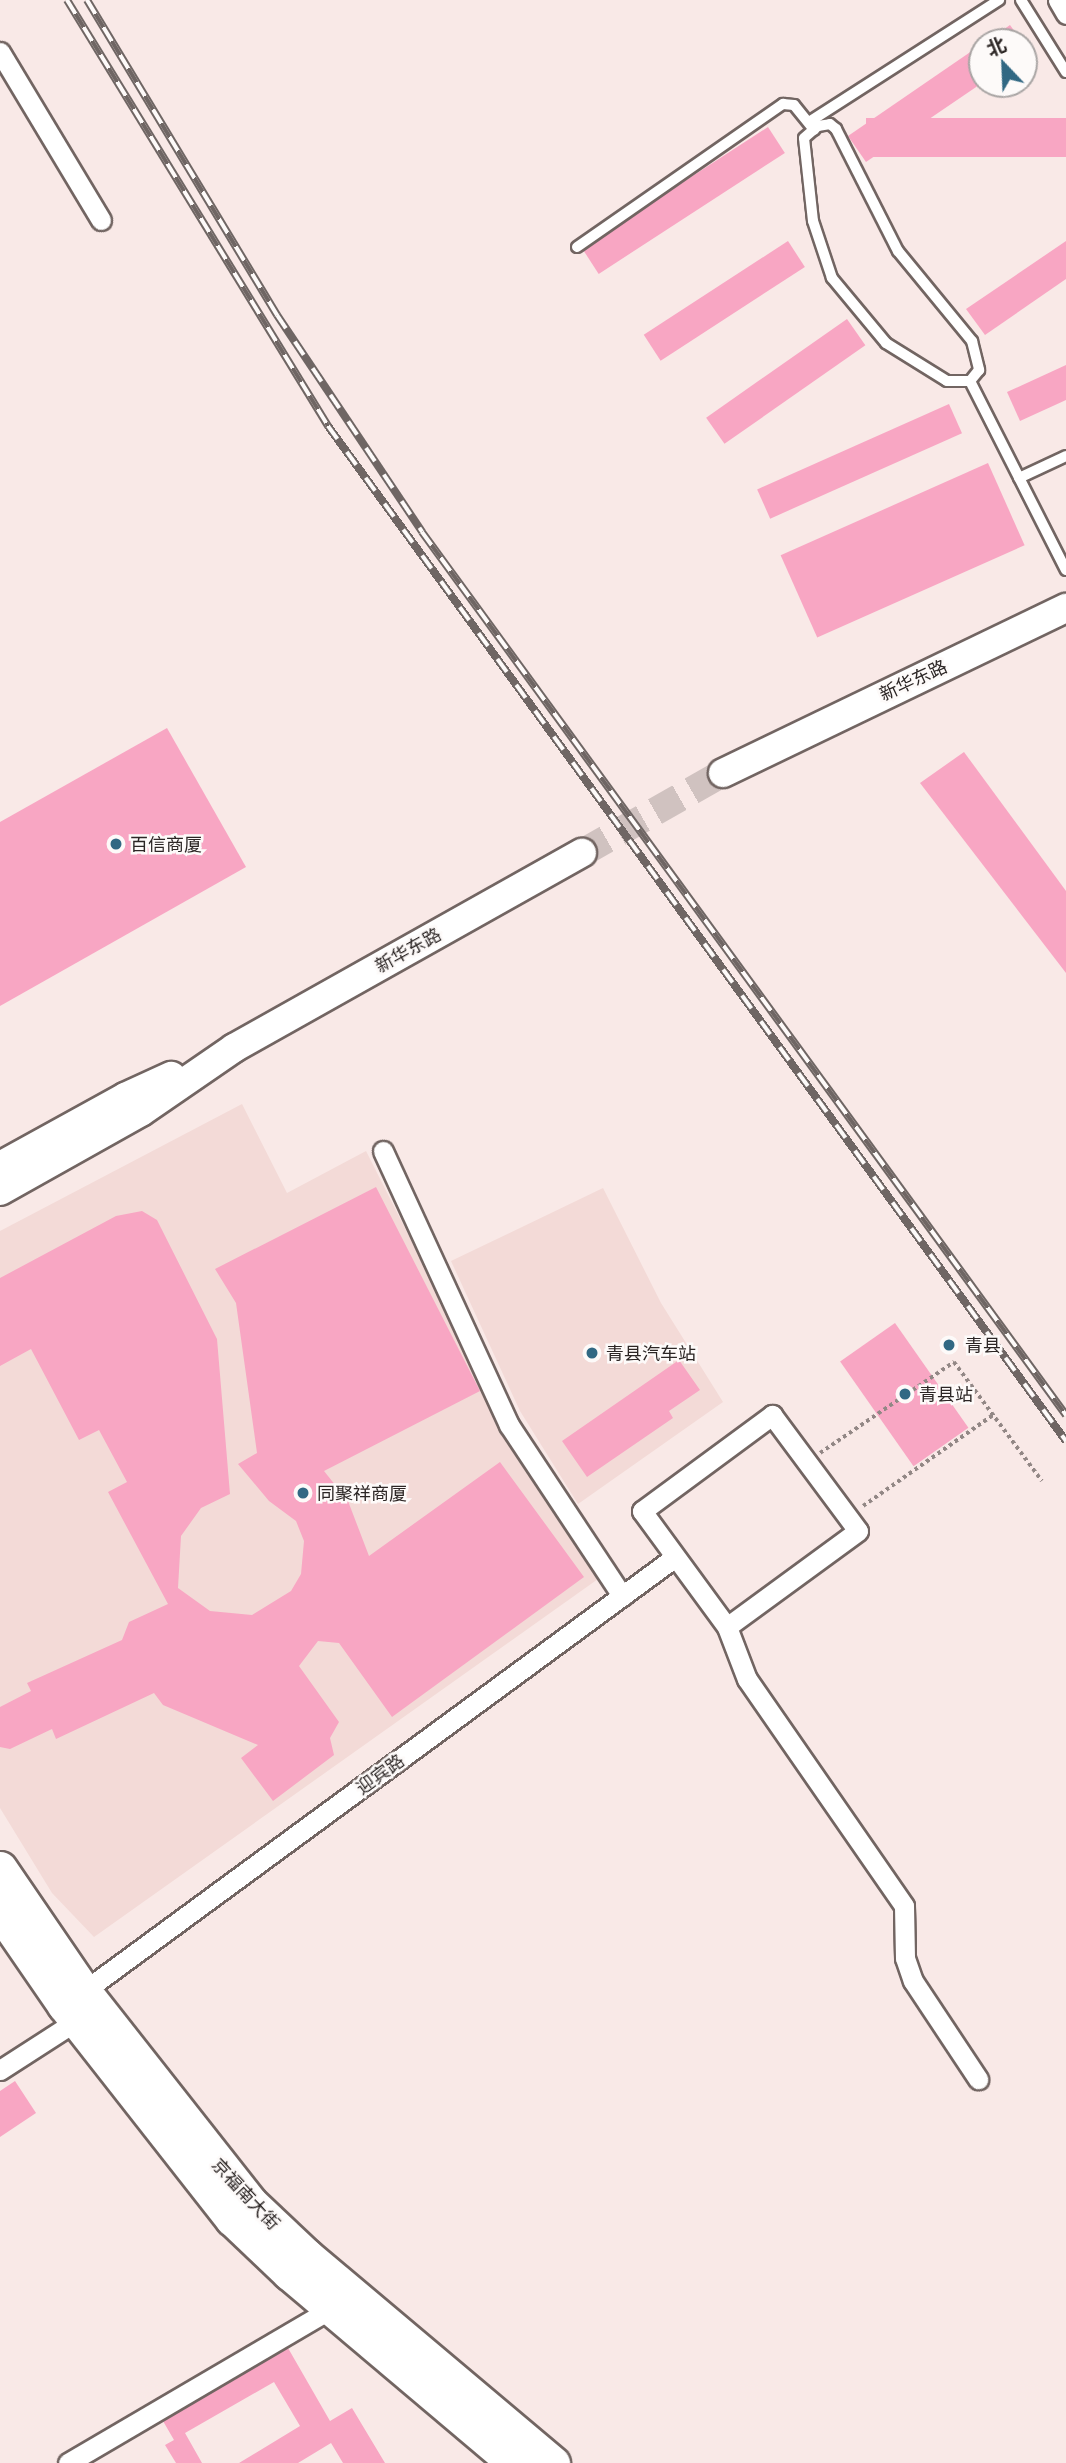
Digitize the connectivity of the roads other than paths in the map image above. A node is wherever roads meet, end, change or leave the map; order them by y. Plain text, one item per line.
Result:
1 (999, 0) edge
2 (1021, 0) edge
3 (1058, 0) edge
4 (1066, 14) edge
5 (0, 52) edge
6 (1066, 72) edge
7 (812, 126) junction
8 (101, 220) dead end
9 (578, 247) dead end
10 (970, 381) junction
11 (1066, 457) edge
12 (1019, 478) junction
13 (1066, 570) edge
14 (1066, 608) edge
15 (723, 773) tunnel mouth
16 (582, 853) tunnel mouth
17 (234, 1048) junction
18 (383, 1151) dead end
19 (0, 1166) edge
20 (0, 1191) edge
21 (675, 1557) junction
22 (622, 1596) junction
23 (727, 1627) junction
24 (0, 1868) edge
25 (0, 1912) edge
26 (80, 2006) junction
27 (0, 2070) edge
28 (978, 2079) dead end
29 (331, 2309) junction
30 (68, 2463) edge
31 (514, 2463) edge
32 (553, 2463) edge

1 - 7 lane
2 - 6 lane
3 - 4 street
5 - 8 street
7 - 9 lane
7 - 10 lane
7 - 10 lane
10 - 12 lane
11 - 12 lane
12 - 13 lane
14 - 15 main road, 新华东路
16 - 17 main road, 新华东路
17 - 19 main road, 新华东路
17 - 20 main road, 新华东路
18 - 22 street
21 - 22 street, 迎宾路
21 - 23 street
21 - 23 street
22 - 26 street, 迎宾路
23 - 28 street
24 - 26 highway, 京福南大街
25 - 26 highway, 京福南大街
26 - 27 street, 迎宾路
26 - 29 highway, 京福南大街
26 - 32 highway, 京福南大街
29 - 30 street
29 - 31 highway, 京福南大街

